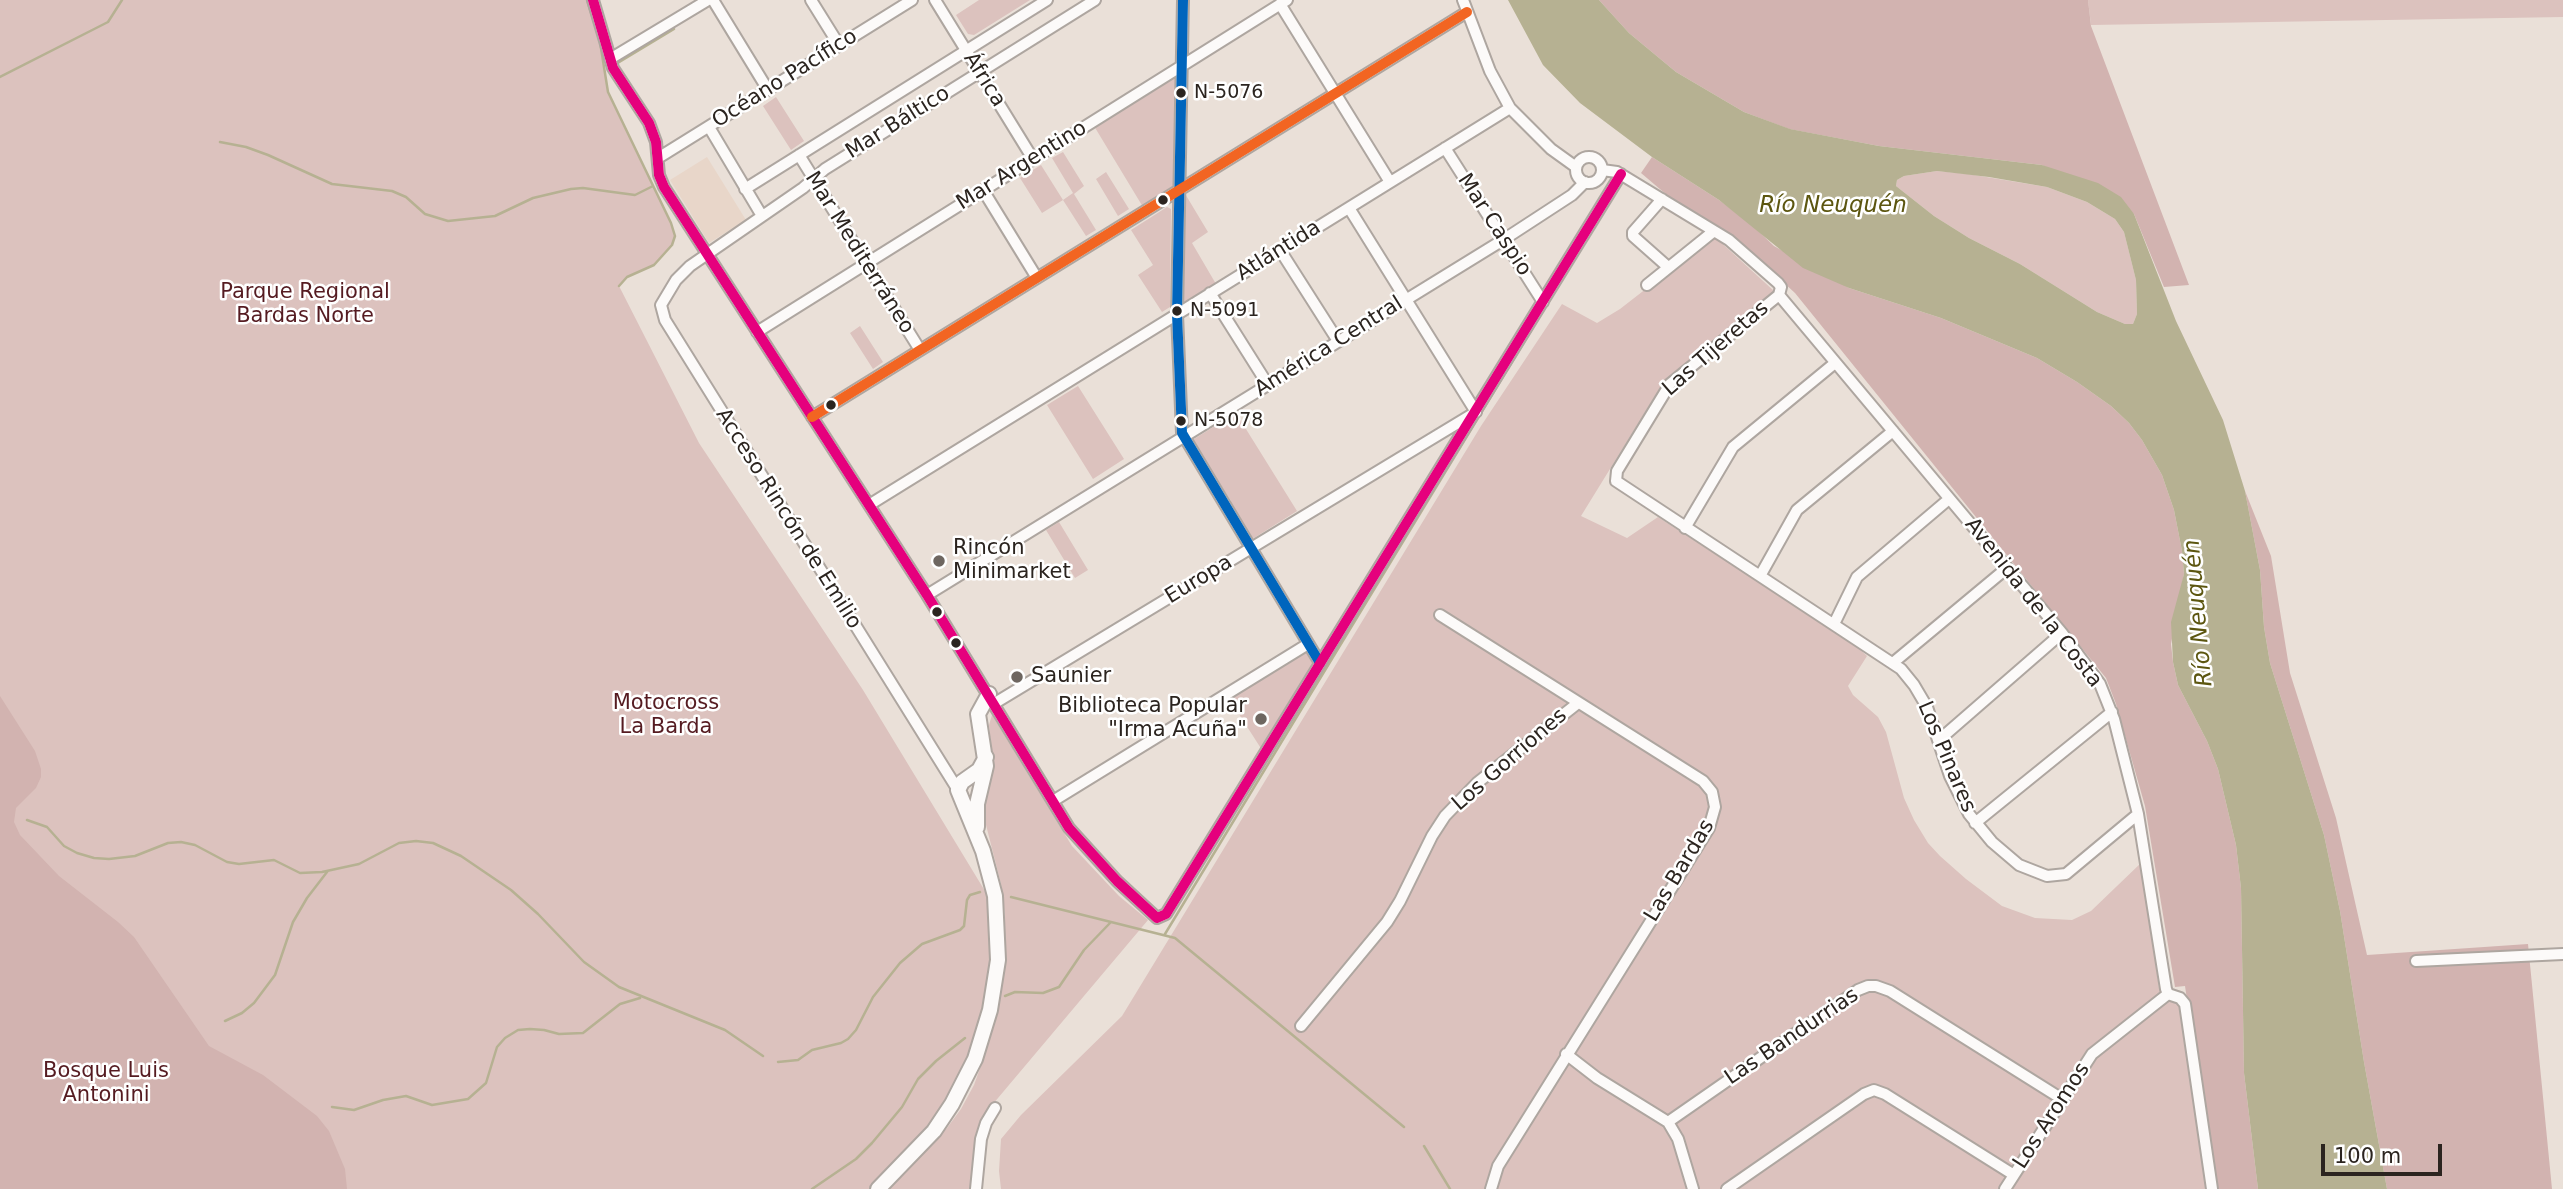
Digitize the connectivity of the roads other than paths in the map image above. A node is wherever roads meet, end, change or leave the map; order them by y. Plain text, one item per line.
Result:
1 (593, 0) edge
2 (708, 0) edge
3 (811, 0) edge
4 (912, 0) edge
5 (935, 0) edge
6 (1047, 0) edge
7 (1095, 0) edge
8 (1183, 0) edge
9 (1462, 0) edge
10 (1283, 2) edge
11 (1467, 12) junction
12 (839, 45) junction
13 (966, 51) junction
14 (610, 60) junction
15 (1182, 65) junction
16 (979, 72) junction
17 (768, 90) junction
18 (1336, 93) junction
19 (1510, 108) junction
20 (709, 127) junction
21 (1445, 148) junction
22 (799, 155) junction
23 (658, 158) junction
24 (1033, 159) junction
25 (1576, 167) junction
26 (1602, 170) junction
27 (1621, 174) junction
28 (813, 179) junction
29 (1390, 182) junction
30 (1585, 182) junction
31 (745, 189) junction
32 (983, 190) junction
33 (1179, 190) junction
34 (1662, 199) junction
35 (1349, 208) junction
36 (762, 216) junction
37 (1714, 231) junction
38 (1503, 240) junction
39 (1280, 250) junction
40 (706, 254) junction
41 (866, 264) junction
42 (1668, 267) junction
43 (1037, 278) junction
44 (1647, 285) dead end
45 (1210, 293) junction
46 (1779, 295) junction
47 (1406, 300) junction
48 (1543, 302) junction
49 (1177, 314) junction
50 (757, 332) junction
51 (1338, 341) junction
52 (920, 350) junction
53 (1835, 363) junction
54 (1268, 385) junction
55 (1476, 412) junction
56 (812, 417) junction
57 (1893, 432) junction
58 (1183, 437) junction
59 (1615, 478) joint
60 (1950, 499) junction
61 (869, 505) junction
62 (1685, 527) junction
63 (1250, 549) junction
64 (2007, 568) junction
65 (1760, 576) junction
66 (927, 594) junction
67 (1440, 615) dead end
68 (1834, 624) junction
69 (2062, 633) junction
70 (1308, 644) junction
71 (1894, 662) junction
72 (1320, 663) junction
73 (992, 699) junction
74 (1578, 702) junction
75 (2112, 712) junction
76 (1939, 740) junction
77 (986, 757) junction
78 (958, 790) junction
79 (1053, 801) junction
80 (2138, 814) junction
81 (1975, 823) junction
82 (977, 836) junction
83 (2563, 954) edge
84 (2416, 961) dead end
85 (2168, 995) junction
86 (1301, 1026) dead end
87 (1566, 1054) junction
88 (2062, 1099) junction
89 (995, 1108) dead end
90 (1668, 1122) junction
91 (2014, 1175) junction
92 (878, 1189) edge
93 (976, 1189) edge
94 (1491, 1189) edge
95 (1693, 1189) edge
96 (1727, 1189) edge
97 (2005, 1189) edge
98 (2212, 1189) edge

1 - 14 street
2 - 14 street
2 - 17 street
3 - 12 street
4 - 12 street, Océano Pacífico
5 - 13 street, África
6 - 13 street, Mar Báltico
7 - 16 street, Mar Báltico
8 - 15 street
9 - 11 street
10 - 15 street, Mar Argentino
10 - 18 street
11 - 18 street
11 - 19 street
12 - 17 street, Océano Pacífico
13 - 16 street, África
13 - 22 street, Mar Báltico
14 - 23 street
15 - 24 street, Mar Argentino
15 - 33 street
16 - 24 street, África
16 - 28 street, Mar Báltico
17 - 20 street, Océano Pacífico
18 - 29 street
18 - 33 street
19 - 21 street, Atlántida
19 - 25 street
20 - 23 street, Océano Pacífico
20 - 31 street
21 - 29 street, Atlántida
21 - 38 street, Mar Caspio
22 - 28 street, Mar Mediterráneo
22 - 31 street, Mar Báltico
23 - 40 street
24 - 32 street, Mar Argentino
25 - 26 street
25 - 30 street
26 - 27 street, Avenida de la Costa
26 - 30 street
27 - 34 street, Avenida de la Costa
27 - 48 street
28 - 36 street, Mar Báltico
28 - 41 street, Mar Mediterráneo
29 - 35 street, Atlántida
30 - 38 street, América Central
31 - 36 street
32 - 41 street, Mar Argentino
32 - 43 street
33 - 43 street
33 - 49 street
34 - 37 street, Avenida de la Costa
34 - 42 street
35 - 39 street, Atlántida
35 - 47 street
36 - 40 street, Mar Báltico
37 - 42 street
37 - 46 street, Avenida de la Costa
38 - 47 street, América Central
38 - 48 street, Mar Caspio
39 - 45 street, Atlántida
39 - 51 street
40 - 50 street
40 - 78 street, Acceso Rincón de Emilio
41 - 50 street, Mar Argentino
41 - 52 street, Mar Mediterráneo
42 - 44 street
43 - 52 street
45 - 49 street, Atlántida
45 - 54 street
46 - 53 street, Avenida de la Costa
46 - 59 street, Las Tijeretas
47 - 51 street, América Central
47 - 55 street
48 - 55 street
49 - 58 street
49 - 61 street, Atlántida
50 - 56 street
51 - 54 street, América Central
52 - 56 street
53 - 57 street, Avenida de la Costa
53 - 62 street
54 - 58 street, América Central
55 - 63 street, Europa
55 - 72 street
56 - 61 street
57 - 60 street, Avenida de la Costa
57 - 65 street
58 - 63 street
58 - 66 street, América Central
59 - 62 street, Los Pinares
60 - 64 street, Avenida de la Costa
60 - 68 street
61 - 66 street
62 - 65 street, Los Pinares
63 - 70 street
63 - 73 street, Europa
64 - 69 street, Avenida de la Costa
64 - 71 street
65 - 68 street, Los Pinares
66 - 73 street
67 - 74 street, Las Bardas
68 - 71 street, Los Pinares
69 - 75 street, Avenida de la Costa
69 - 76 street
70 - 72 street
70 - 79 street
71 - 76 street, Los Pinares
72 - 79 street
73 - 77 main road, Acceso Rincón de Emilio
73 - 79 street
74 - 86 street, Los Gorriones
74 - 87 street, Las Bardas
75 - 80 street, Avenida de la Costa
75 - 81 street
76 - 81 street, Los Pinares
77 - 78 main road
77 - 82 main road, Acceso Rincón de Emilio
78 - 82 main road, Acceso Rincón de Emilio
80 - 81 street, Los Pinares
80 - 85 street, Avenida de la Costa
82 - 92 main road, Acceso Rincón de Emilio
83 - 84 street
85 - 88 street, Los Aromos
85 - 98 street, Avenida de la Costa
87 - 90 street
87 - 94 street, Las Bardas
88 - 90 street, Las Bandurrias
88 - 91 street, Los Aromos
89 - 93 street
90 - 95 street
91 - 96 street
91 - 97 street, Los Aromos

